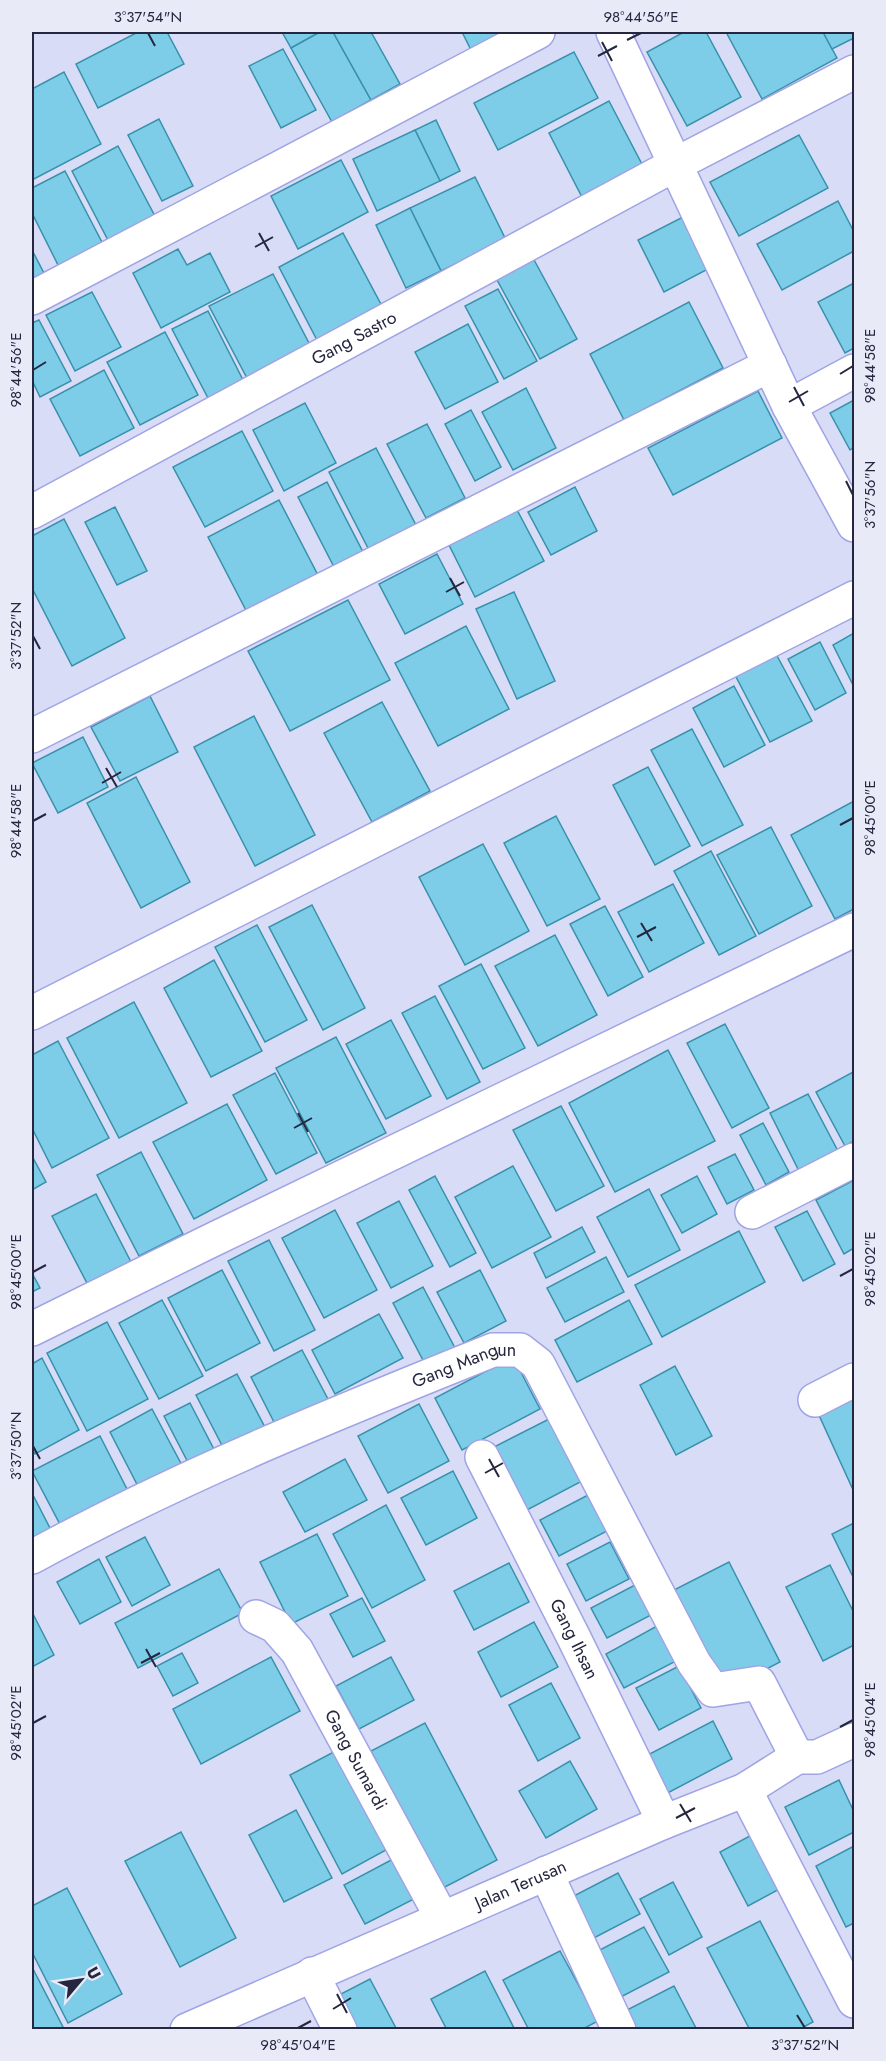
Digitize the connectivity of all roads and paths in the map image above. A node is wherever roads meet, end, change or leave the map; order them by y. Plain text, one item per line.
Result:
1 (538, 32) edge
2 (615, 32) edge
3 (855, 72) edge
4 (676, 164) junction
5 (32, 298) edge
6 (770, 365) junction
7 (855, 371) edge
8 (789, 406) junction
9 (32, 512) edge
10 (855, 525) edge
11 (855, 598) edge
12 (32, 736) edge
13 (855, 930) edge
14 (32, 1013) edge
15 (855, 1160) edge
16 (752, 1212) dead end
17 (32, 1329) edge
18 (855, 1380) edge
19 (815, 1400) dead end
20 (482, 1457) dead end
21 (32, 1557) edge
22 (256, 1617) dead end
23 (855, 1740) edge
24 (797, 1757) junction
25 (745, 1790) junction
26 (664, 1822) junction
27 (546, 1873) junction
28 (442, 1918) junction
29 (312, 1974) junction
30 (855, 2001) edge
31 (187, 2030) edge
32 (340, 2030) edge
33 (619, 2030) edge

1 - 5 street
2 - 4 street
3 - 4 street, Gang Sastro
4 - 6 street
4 - 9 street, Gang Sastro
6 - 8 street
6 - 12 street
7 - 8 street
8 - 10 street
11 - 14 street
13 - 17 street
15 - 16 street
18 - 19 street
20 - 26 street, Gang Ihsan
21 - 24 street, Gang Mangun
22 - 28 street, Gang Sumardi
23 - 24 street, Jalan Terusan
24 - 25 street, Jalan Terusan
25 - 26 street, Jalan Terusan
25 - 30 street
26 - 27 street, Jalan Terusan
27 - 28 street, Jalan Terusan
27 - 33 street
28 - 29 street, Jalan Terusan
29 - 31 street, Jalan Terusan
29 - 32 street

